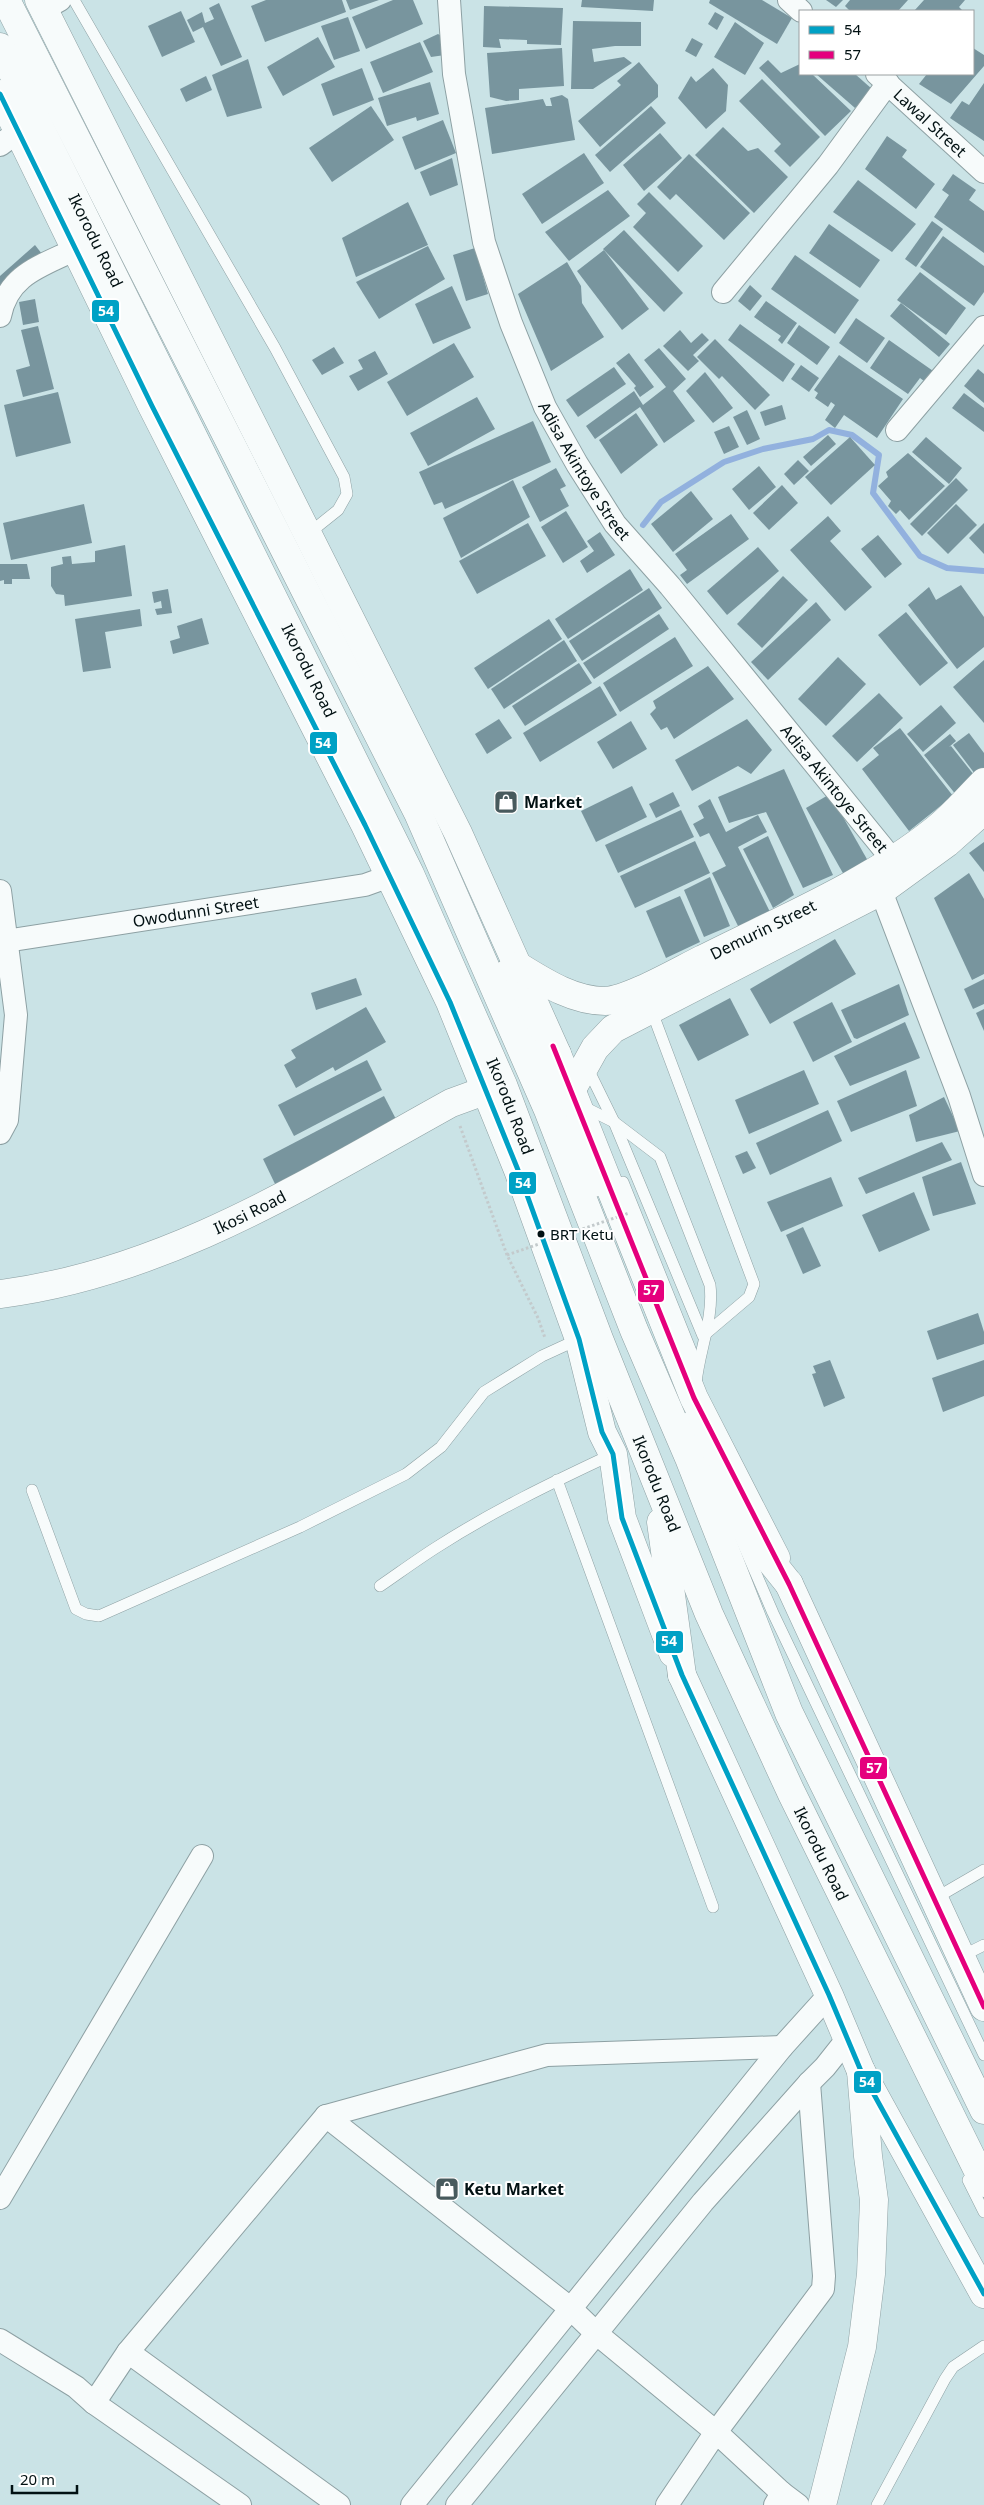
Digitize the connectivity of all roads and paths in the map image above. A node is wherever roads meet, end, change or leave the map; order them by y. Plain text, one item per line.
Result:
1 (6, 0) edge
2 (449, 0) edge
3 (790, 0) edge
4 (50, 2) edge
5 (800, 10) edge
6 (0, 47) edge
7 (883, 78) edge
8 (0, 94) edge
9 (10, 138) edge
10 (984, 172) edge
11 (76, 250) junction
12 (723, 292) dead end
13 (0, 316) edge
14 (984, 328) edge
15 (897, 430) dead end
16 (308, 534) junction
17 (984, 782) edge
18 (984, 810) edge
19 (892, 859) junction
20 (390, 876) junction
21 (468, 886) dead end
22 (0, 891) edge
23 (881, 891) junction
24 (3, 941) edge
25 (508, 962) junction
26 (647, 999) junction
27 (585, 1063) junction
28 (484, 1091) junction
29 (451, 1103) junction
30 (570, 1103) junction
31 (614, 1122) junction
32 (601, 1129) dead end
33 (0, 1133) edge
34 (620, 1175) dead end
35 (984, 1175) edge
36 (603, 1206) dead end
37 (629, 1213) dead end
38 (507, 1255) junction
39 (0, 1294) edge
40 (703, 1336) junction
41 (580, 1338) junction
42 (662, 1352) dead end
43 (550, 1353) junction
44 (697, 1366) junction
45 (694, 1398) junction
46 (613, 1454) junction
47 (688, 1458) junction
48 (557, 1480) junction
49 (656, 1483) junction
50 (32, 1490) dead end
51 (726, 1504) junction
52 (789, 1584) junction
53 (380, 1586) dead end
54 (682, 1674) junction
55 (202, 1856) dead end
56 (983, 1872) edge
57 (934, 1899) junction
58 (713, 1907) dead end
59 (984, 1945) edge
60 (971, 1969) edge
61 (829, 1995) junction
62 (984, 2007) edge
63 (848, 2038) junction
64 (782, 2047) junction
65 (984, 2055) edge
66 (861, 2071) junction
67 (808, 2082) junction
68 (984, 2110) edge
69 (326, 2116) junction
70 (941, 2123) dead end
71 (973, 2175) edge
72 (0, 2198) edge
73 (984, 2212) edge
74 (984, 2294) edge
75 (570, 2308) junction
76 (597, 2334) junction
77 (0, 2340) edge
78 (984, 2346) edge
79 (128, 2352) junction
80 (94, 2402) junction
81 (716, 2432) junction
82 (785, 2501) edge
83 (240, 2505) edge
84 (340, 2505) edge
85 (412, 2505) edge
86 (457, 2505) edge
87 (667, 2505) edge
88 (822, 2505) edge
89 (877, 2505) edge

1 - 30 main road, Ikorodu Road
2 - 19 street, Adisa Akintoye Street
3 - 5 street
4 - 16 main road
4 - 16 lane
4 - 21 lane
6 - 49 main road, Ikorodu Road
7 - 10 street, Lawal Street
7 - 12 street
8 - 9 main road, Ikorodu Road
9 - 11 main road, Ikorodu Road
11 - 13 street
11 - 20 main road, Ikorodu Road
14 - 15 street
16 - 25 main road
17 - 19 main road, Demurin Street
18 - 23 main road, Demurin Street
19 - 26 main road, Demurin Street
20 - 24 street, Owodunni Street
20 - 28 main road, Ikorodu Road
22 - 24 street
23 - 26 main road, Demurin Street
23 - 35 street
24 - 33 street
25 - 26 main road, Demurin Street
25 - 30 main road
26 - 27 main road, Demurin Street
26 - 40 lane
27 - 30 main road, Demurin Street
27 - 31 lane
28 - 29 main road, Ikosi Road
28 - 41 main road, Ikorodu Road
29 - 38 path
29 - 39 main road, Ikosi Road
30 - 31 lane
30 - 32 lane
30 - 36 lane
30 - 45 main road, Ikorodu Road
30 - 47 main road, Ikorodu Road
31 - 40 lane
31 - 40 lane
34 - 44 lane
37 - 38 path, bridge
38 - 43 path
40 - 44 lane
41 - 43 lane
41 - 46 main road, Ikorodu Road
42 - 51 lane
43 - 50 lane
44 - 45 lane
45 - 52 main road, Ikorodu Road
46 - 48 lane
46 - 54 main road, Ikorodu Road
47 - 51 main road
47 - 68 main road, Ikorodu Road
48 - 53 lane
48 - 58 lane
49 - 54 main road
49 - 70 lane
49 - 71 main road, Ikorodu Road
51 - 52 main road
51 - 65 lane
52 - 57 main road, Ikorodu Road
54 - 61 main road, Ikorodu Road
55 - 72 street
56 - 57 lane
57 - 60 main road, Ikorodu Road
59 - 60 lane
60 - 62 main road, Ikorodu Road
61 - 63 main road, Ikorodu Road
61 - 64 street
63 - 66 main road, Ikorodu Road
63 - 67 street
64 - 69 street
64 - 75 street
66 - 74 main road, Ikorodu Road
66 - 88 main road
67 - 76 street
67 - 81 street
69 - 75 street
69 - 79 street
71 - 73 lane
75 - 76 street
75 - 85 street
76 - 81 street
76 - 86 street
77 - 80 street
78 - 89 lane
79 - 80 street
79 - 84 street
80 - 83 street
81 - 82 street
81 - 87 street

